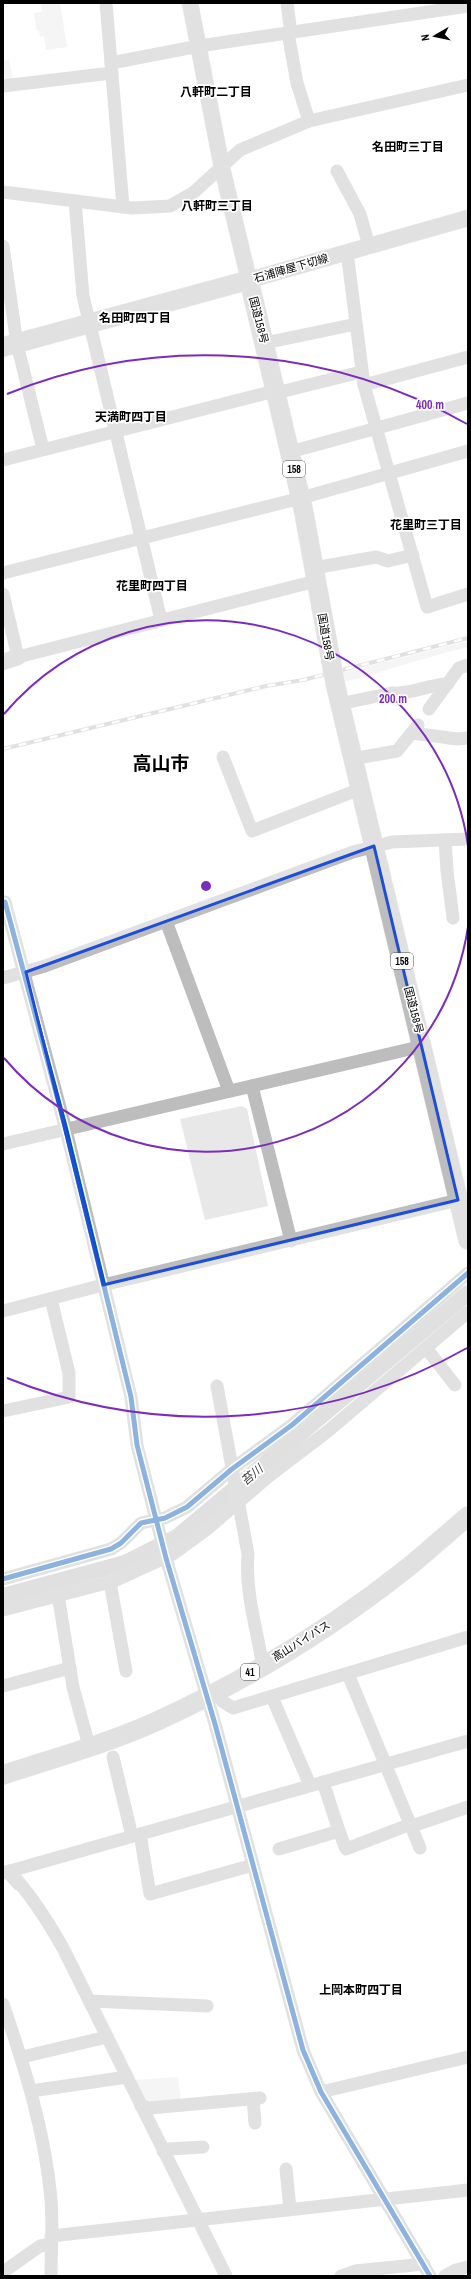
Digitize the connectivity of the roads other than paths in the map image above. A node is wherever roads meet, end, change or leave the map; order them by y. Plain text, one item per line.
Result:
1 (106, 3) edge
2 (190, 3) edge
3 (287, 3) edge
4 (468, 6) edge
5 (289, 33) junction
6 (199, 46) junction
7 (111, 68) junction
8 (468, 85) edge
9 (3, 86) edge
10 (309, 121) junction
11 (222, 168) junction
12 (337, 171) dead end
13 (3, 192) edge
14 (75, 201) junction
15 (123, 208) junction
16 (468, 218) edge
17 (3, 246) edge
18 (369, 246) junction
19 (347, 252) junction
20 (248, 280) junction
21 (89, 324) junction
22 (356, 324) junction
23 (264, 343) junction
24 (10, 345) edge
25 (468, 357) edge
26 (361, 372) junction
27 (364, 385) junction
28 (276, 392) junction
29 (468, 403) edge
30 (376, 428) junction
31 (114, 431) junction
32 (43, 449) junction
33 (468, 451) edge
34 (290, 452) junction
35 (3, 460) edge
36 (390, 473) junction
37 (301, 498) junction
38 (141, 539) junction
39 (413, 555) junction
40 (3, 573) edge
41 (315, 575) junction
42 (3, 594) edge
43 (468, 594) edge
44 (161, 620) junction
45 (10, 659) edge
46 (468, 665) edge
47 (448, 684) junction
48 (339, 704) junction
49 (429, 709) dead end
50 (468, 738) edge
51 (223, 758) dead end
52 (352, 759) junction
53 (360, 789) junction
54 (468, 839) edge
55 (445, 840) junction
56 (374, 846) junction
57 (5, 902) dead end
58 (453, 918) dead end
59 (166, 921) junction
60 (26, 972) junction
61 (3, 978) edge
62 (423, 1046) junction
63 (252, 1086) junction
64 (230, 1091) junction
65 (66, 1130) junction
66 (3, 1144) edge
67 (458, 1200) junction
68 (468, 1240) edge
69 (291, 1241) junction
70 (468, 1273) edge
71 (103, 1285) junction
72 (51, 1299) junction
73 (3, 1312) edge
74 (468, 1312) edge
75 (426, 1348) junction
76 (455, 1385) dead end
77 (217, 1386) dead end
78 (3, 1411) edge
79 (232, 1471) junction
80 (238, 1503) junction
81 (468, 1516) edge
82 (158, 1522) junction
83 (468, 1531) edge
84 (166, 1556) junction
85 (3, 1579) edge
86 (110, 1582) junction
87 (58, 1595) junction
88 (3, 1610) edge
89 (468, 1637) edge
90 (264, 1664) junction
91 (70, 1668) junction
92 (126, 1671) dead end
93 (348, 1674) junction
94 (3, 1686) edge
95 (272, 1697) junction
96 (213, 1702) junction
97 (468, 1741) edge
98 (89, 1746) junction
99 (113, 1757) dead end
100 (385, 1764) junction
101 (3, 1774) edge
102 (323, 1782) junction
103 (3, 1786) edge
104 (310, 1786) junction
105 (237, 1806) junction
106 (468, 1807) edge
107 (411, 1825) junction
108 (339, 1831) junction
109 (136, 1835) junction
110 (420, 1848) dead end
111 (279, 1849) dead end
112 (253, 1865) junction
113 (6, 1872) edge
114 (90, 2001) junction
115 (3, 2004) edge
116 (207, 2006) dead end
117 (104, 2038) junction
118 (22, 2057) junction
119 (468, 2057) edge
120 (123, 2078) junction
121 (31, 2091) junction
122 (321, 2092) junction
123 (141, 2106) junction
124 (255, 2123) dead end
125 (204, 2147) dead end
126 (163, 2151) junction
127 (286, 2169) dead end
128 (468, 2190) edge
129 (385, 2198) junction
130 (290, 2209) junction
131 (193, 2221) junction
132 (51, 2240) junction
133 (424, 2264) junction
134 (468, 2268) edge
135 (3, 2272) edge
136 (51, 2276) edge
137 (226, 2276) edge
138 (340, 2276) edge
139 (430, 2276) edge
140 (445, 2276) edge

1 - 7 street
2 - 6 main road, 石浦陣屋下切線
3 - 5 street
4 - 5 street
5 - 6 street
5 - 10 street
6 - 7 street
6 - 11 main road, 石浦陣屋下切線
7 - 9 street
7 - 15 street
8 - 10 street
10 - 11 street
11 - 15 street
11 - 20 main road, 石浦陣屋下切線
12 - 18 street
13 - 14 street
14 - 15 street
14 - 21 street
16 - 18 main road, 石浦陣屋下切線
17 - 24 street
18 - 19 main road, 石浦陣屋下切線
19 - 20 main road, 石浦陣屋下切線
19 - 22 street
20 - 21 highway
20 - 23 highway, 国道158号 / 158
21 - 24 highway
21 - 31 street
22 - 23 street
22 - 26 street
23 - 28 highway, 国道158号 / 158
24 - 32 street
25 - 27 street
26 - 27 street
26 - 28 street
27 - 30 street
28 - 31 street
28 - 34 highway, 国道158号 / 158
29 - 30 street
30 - 34 street
30 - 36 street
31 - 32 street
31 - 38 street
32 - 35 street
33 - 36 street
34 - 37 highway, 国道158号 / 158
36 - 37 street
36 - 39 street
37 - 38 street
37 - 41 highway, 国道158号 / 158
38 - 40 street
38 - 44 street
39 - 41 street
39 - 43 street
41 - 44 street
41 - 48 highway, 国道158号 / 158, bridge
42 - 45 street
44 - 45 street
46 - 47 street
47 - 48 street
47 - 49 street
48 - 52 highway, 国道158号 / 158
50 - 52 street
51 - 53 street
52 - 53 highway, 国道158号 / 158
53 - 56 highway, 国道158号 / 158
54 - 55 street
55 - 56 street
55 - 58 street
56 - 59 street
56 - 62 highway, 国道158号 / 158
57 - 60 street
59 - 60 street
59 - 64 street
60 - 61 street
60 - 65 street
62 - 63 street
62 - 67 highway, 国道158号 / 158
63 - 64 street
63 - 69 street
64 - 65 street
65 - 66 street
65 - 71 street
67 - 68 highway, 国道158号 / 158
67 - 69 street
69 - 71 street
70 - 79 street
71 - 72 street
71 - 82 street
72 - 73 street
72 - 78 street
74 - 75 street
75 - 76 street
75 - 80 street
77 - 79 street
79 - 80 street
79 - 82 street
80 - 84 street
80 - 90 street
81 - 90 highway, 高山バイパス / 41
82 - 84 street
82 - 85 street
83 - 96 highway, 高山バイパス / 41
84 - 86 street
84 - 96 street
86 - 87 street
86 - 92 street
87 - 88 street
87 - 91 street
89 - 93 street
90 - 96 highway, 高山バイパス / 41
91 - 94 street
91 - 98 street
93 - 95 street
93 - 100 street
95 - 96 street
95 - 104 street
96 - 98 highway, 高山バイパス / 41
96 - 103 highway, 高山バイパス / 41
96 - 105 street
97 - 100 street
98 - 101 highway, 高山バイパス / 41
99 - 109 street
100 - 102 street
100 - 107 street
102 - 104 street
102 - 108 street
104 - 105 street
105 - 109 street
105 - 112 street
106 - 107 street
107 - 108 street
107 - 110 street
108 - 111 street
109 - 112 street
109 - 113 street
112 - 122 street
113 - 114 street
114 - 116 street
114 - 117 street
115 - 118 street
117 - 118 street
117 - 120 street
118 - 121 street
119 - 122 street
120 - 121 street
120 - 123 street
121 - 132 street
122 - 129 street
123 - 124 street
123 - 126 street
125 - 126 street
126 - 131 street
127 - 130 street
128 - 129 street
129 - 130 street
129 - 133 street
130 - 131 street
131 - 132 street
131 - 137 street
132 - 135 street
132 - 136 street
133 - 138 street
133 - 139 street
134 - 140 street

